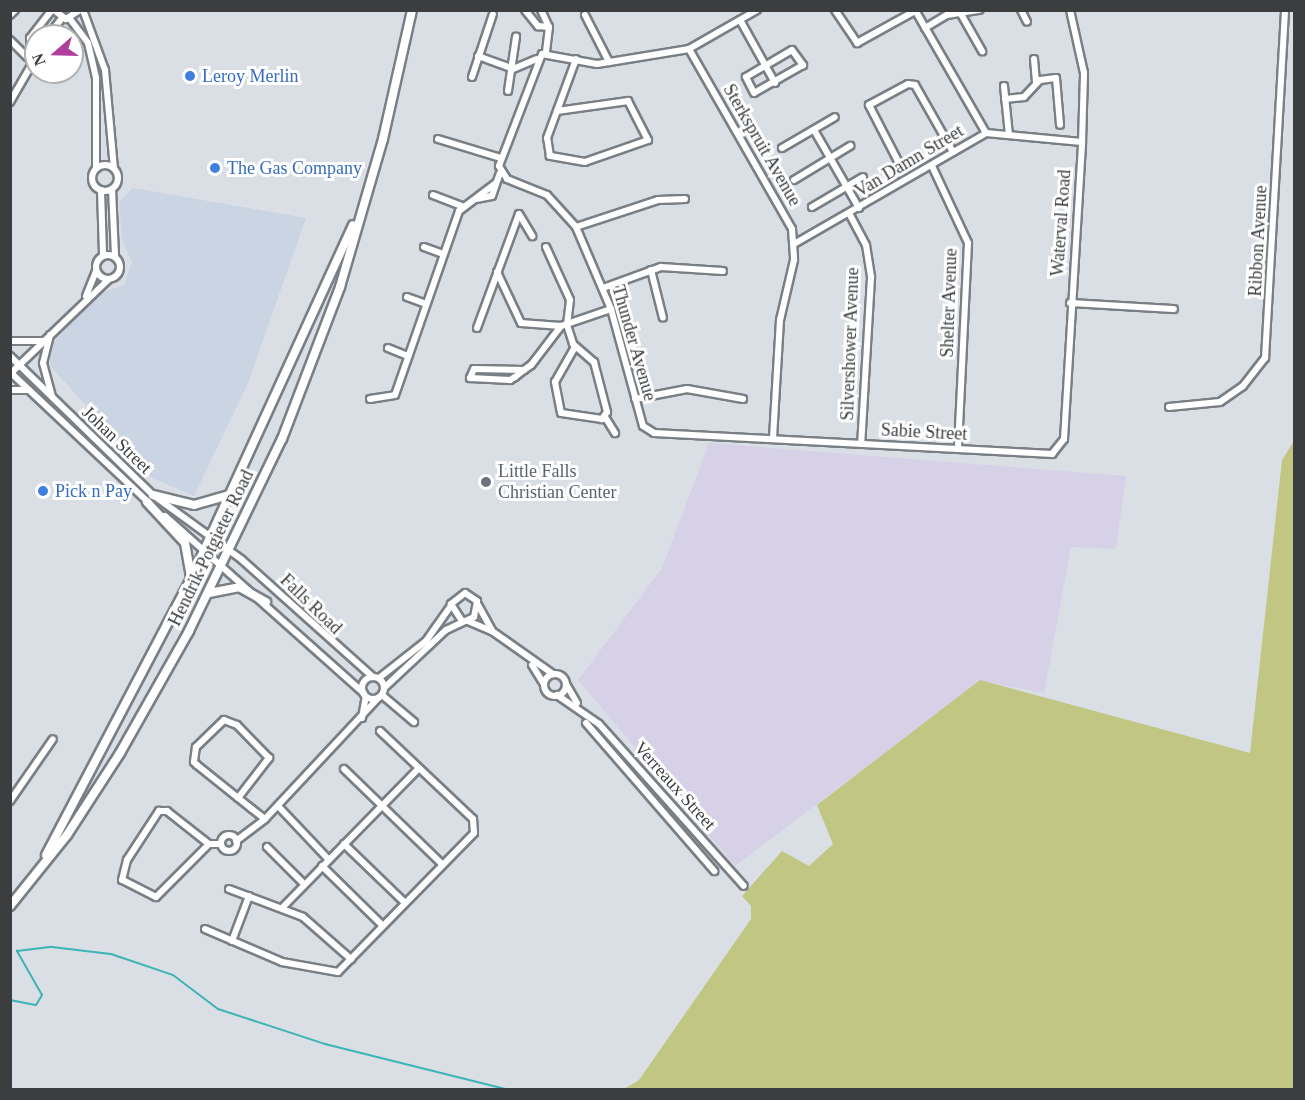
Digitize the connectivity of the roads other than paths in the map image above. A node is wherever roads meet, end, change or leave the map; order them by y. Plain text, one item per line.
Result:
1 (15, 10) edge
2 (53, 10) edge
3 (82, 10) edge
4 (412, 10) edge
5 (525, 10) edge
6 (542, 10) edge
7 (757, 10) edge
8 (836, 10) edge
9 (980, 10) edge
10 (1021, 10) edge
11 (1070, 10) edge
12 (1285, 10) edge
13 (915, 11) edge
14 (493, 14) dead end
15 (960, 14) junction
16 (10, 15) edge
17 (585, 15) dead end
18 (62, 18) junction
19 (70, 19) junction
20 (740, 20) junction
21 (1027, 21) dead end
22 (42, 24) edge
23 (57, 24) edge
24 (549, 27) junction
25 (925, 28) junction
26 (516, 37) dead end
27 (10, 40) edge
28 (689, 49) junction
29 (982, 51) dead end
30 (24, 52) edge
31 (546, 53) junction
32 (478, 57) junction
33 (537, 58) junction
34 (576, 59) junction
35 (1034, 59) dead end
36 (609, 62) junction
37 (765, 66) junction
38 (513, 69) junction
39 (24, 73) edge
40 (472, 77) dead end
41 (775, 82) junction
42 (1036, 83) junction
43 (1004, 86) dead end
44 (13, 91) edge
45 (508, 91) dead end
46 (1005, 99) junction
47 (10, 102) edge
48 (557, 111) junction
49 (835, 117) dead end
50 (1060, 125) dead end
51 (814, 130) junction
52 (986, 133) junction
53 (1009, 135) junction
54 (438, 139) dead end
55 (1082, 142) junction
56 (850, 146) dead end
57 (782, 148) dead end
58 (953, 152) junction
59 (830, 157) junction
60 (501, 158) junction
61 (932, 166) junction
62 (902, 167) dead end
63 (96, 168) junction
64 (114, 168) junction
65 (500, 173) junction
66 (863, 177) dead end
67 (794, 180) dead end
68 (847, 187) junction
69 (112, 189) junction
70 (101, 190) junction
71 (433, 195) dead end
72 (685, 199) dead end
73 (362, 205) junction
74 (462, 206) junction
75 (812, 207) dead end
76 (859, 208) junction
77 (850, 215) junction
78 (576, 227) junction
79 (532, 236) dead end
80 (794, 244) junction
81 (424, 247) dead end
82 (546, 247) dead end
83 (444, 254) junction
84 (103, 255) junction
85 (115, 256) junction
86 (651, 270) junction
87 (96, 271) junction
88 (723, 271) dead end
89 (497, 272) junction
90 (109, 279) junction
91 (603, 288) junction
92 (407, 297) dead end
93 (84, 300) junction
94 (1070, 303) junction
95 (426, 304) junction
96 (611, 309) junction
97 (1174, 309) dead end
98 (663, 318) dead end
99 (564, 325) junction
100 (477, 328) dead end
101 (50, 334) junction
102 (10, 341) edge
103 (44, 341) junction
104 (575, 347) junction
105 (388, 348) dead end
106 (10, 356) edge
107 (408, 356) junction
108 (19, 365) junction
109 (524, 370) junction
110 (11, 373) edge
111 (10, 390) edge
112 (29, 391) junction
113 (52, 398) junction
114 (370, 399) dead end
115 (635, 399) junction
116 (743, 399) dead end
117 (1169, 407) dead end
118 (604, 417) junction
119 (615, 433) dead end
120 (773, 439) junction
121 (1064, 439) joint
122 (861, 444) junction
123 (958, 449) junction
124 (153, 495) junction
125 (230, 495) junction
126 (147, 502) junction
127 (211, 536) junction
128 (205, 548) junction
129 (229, 551) junction
130 (223, 564) junction
131 (191, 579) junction
132 (209, 592) junction
133 (266, 602) junction
134 (451, 604) junction
135 (478, 605) junction
136 (464, 621) junction
137 (492, 631) junction
138 (325, 638) junction
139 (316, 648) junction
140 (528, 660) junction
141 (553, 674) junction
142 (376, 678) junction
143 (566, 684) junction
144 (544, 685) junction
145 (382, 693) junction
146 (365, 694) junction
147 (557, 695) junction
148 (582, 708) junction
149 (361, 718) junction
150 (414, 722) dead end
151 (586, 723) dead end
152 (380, 731) dead end
153 (53, 739) dead end
154 (344, 769) dead end
155 (418, 769) junction
156 (12, 797) edge
157 (238, 798) junction
158 (278, 806) junction
159 (382, 806) junction
160 (265, 819) junction
161 (236, 841) junction
162 (209, 844) junction
163 (221, 844) junction
164 (344, 844) junction
165 (267, 847) dead end
166 (329, 860) junction
167 (441, 863) junction
168 (322, 866) junction
169 (714, 872) dead end
170 (33, 879) junction
171 (302, 882) junction
172 (744, 886) dead end
173 (229, 889) dead end
174 (249, 896) junction
175 (404, 902) junction
176 (10, 906) edge
177 (282, 908) junction
178 (382, 925) junction
179 (205, 929) dead end
180 (232, 941) junction
181 (351, 959) junction

1 - 16 street
2 - 18 street
2 - 22 street
3 - 19 street
3 - 64 street
4 - 73 main road, Hendrik Potgieter Road
5 - 24 street
6 - 24 street
7 - 20 street
8 - 13 street
9 - 15 street
10 - 21 street
11 - 55 street, Waterval Road
12 - 117 street, Ribbon Avenue
13 - 25 street
14 - 32 street
15 - 25 street
15 - 29 street
17 - 36 street
18 - 19 street
18 - 23 street
19 - 63 street
20 - 28 street
20 - 37 street
24 - 31 street
25 - 52 street
26 - 38 street
27 - 30 street
28 - 36 street
28 - 80 street, Sterkspruit Avenue
31 - 33 street
31 - 34 street
32 - 38 street
32 - 40 street
33 - 38 street
33 - 60 street
34 - 36 street
34 - 48 street
35 - 42 street
37 - 41 street
37 - 41 street
37 - 41 street
38 - 45 street
39 - 44 street
42 - 46 street
42 - 50 street
43 - 46 street
44 - 47 street
46 - 53 street
48 - 48 street
49 - 51 street
51 - 57 street
51 - 59 street
52 - 53 street, Van Damn Street
52 - 58 street, Van Damn Street
53 - 55 street, Van Damn Street
54 - 60 street
55 - 94 street, Waterval Road
56 - 59 street
58 - 61 street, Van Damn Street
58 - 62 street
59 - 67 street
59 - 68 street
60 - 65 street
61 - 76 street, Van Damn Street
61 - 123 street, Shelter Avenue
63 - 64 street
63 - 70 street
64 - 69 street
65 - 74 street
65 - 78 street, Thunder Avenue
66 - 68 street
68 - 75 street
68 - 76 street
69 - 70 street
69 - 85 street
70 - 84 street
71 - 74 street
72 - 78 street
73 - 125 main road, Hendrik Potgieter Road
73 - 129 main road, Hendrik Potgieter Road
74 - 83 street
76 - 77 street, Van Damn Street
77 - 80 street, Van Damn Street
77 - 122 street, Silvershower Avenue
78 - 91 street, Thunder Avenue
79 - 89 street
80 - 120 street, Sterkspruit Avenue
81 - 83 street
82 - 99 street
83 - 95 street
84 - 85 street
84 - 87 street
85 - 90 street
86 - 88 street
86 - 91 street
86 - 98 street
87 - 90 street
87 - 93 street
89 - 99 street
89 - 100 street
90 - 93 street
91 - 96 street, Thunder Avenue
92 - 95 street
93 - 101 street
94 - 97 street
94 - 121 street, Waterval Road
95 - 107 street
96 - 99 street
96 - 115 street, Thunder Avenue
99 - 104 street
99 - 109 street
101 - 103 street
101 - 113 street
102 - 103 street
103 - 108 street
104 - 118 street
104 - 118 street
105 - 107 street
106 - 108 street, Johan Street
107 - 114 street
108 - 110 street
108 - 113 street, Johan Street
109 - 109 street
110 - 112 street, Johan Street
111 - 112 street
112 - 126 street, Johan Street
113 - 124 street, Johan Street
115 - 116 street
115 - 120 street, Thunder Avenue
118 - 119 street
120 - 122 street, Sabie Street
121 - 123 street, Sabie Street
122 - 123 street, Sabie Street
124 - 125 main road
124 - 127 street, Johan Street
125 - 127 main road, Hendrik Potgieter Road
126 - 128 street, Johan Street
126 - 131 main road
127 - 128 main road, Hendrik Potgieter Road
127 - 129 street, Johan Street
128 - 130 street, Johan Street
128 - 131 main road, Hendrik Potgieter Road
129 - 130 main road, Hendrik Potgieter Road
129 - 138 street, Falls Road
130 - 132 main road, Hendrik Potgieter Road
130 - 133 street, Falls Road
131 - 170 main road, Hendrik Potgieter Road
132 - 133 main road
132 - 170 main road, Hendrik Potgieter Road
133 - 139 street, Falls Road
134 - 135 street
134 - 136 street
134 - 142 street
135 - 136 street
135 - 137 street
136 - 137 street
136 - 145 street
137 - 140 street
138 - 139 street
138 - 142 street, Falls Road
139 - 146 street, Falls Road
140 - 141 street
140 - 144 street
141 - 143 street, Verreaux Street
141 - 144 street
142 - 145 street
142 - 146 street
143 - 147 street
143 - 148 street, Verreaux Street
144 - 147 street, Verreaux Street
145 - 146 street
145 - 149 street
145 - 150 street
146 - 149 street
147 - 148 street, Verreaux Street
148 - 172 street, Verreaux Street
149 - 158 street
151 - 169 street
152 - 155 street
153 - 156 street
154 - 159 street
155 - 159 street
155 - 167 street
157 - 157 street
157 - 160 street
158 - 160 street
158 - 166 street
159 - 164 street
159 - 167 street
160 - 161 street
161 - 163 street
161 - 163 street
162 - 162 street
162 - 163 street
164 - 166 street
164 - 175 street
165 - 171 street
166 - 168 street
167 - 175 street
168 - 171 street
168 - 178 street
170 - 176 main road, Hendrik Potgieter Road
171 - 177 street
173 - 174 street
174 - 177 street
174 - 180 street
175 - 178 street
177 - 181 street
178 - 181 street
179 - 180 street
180 - 181 street

